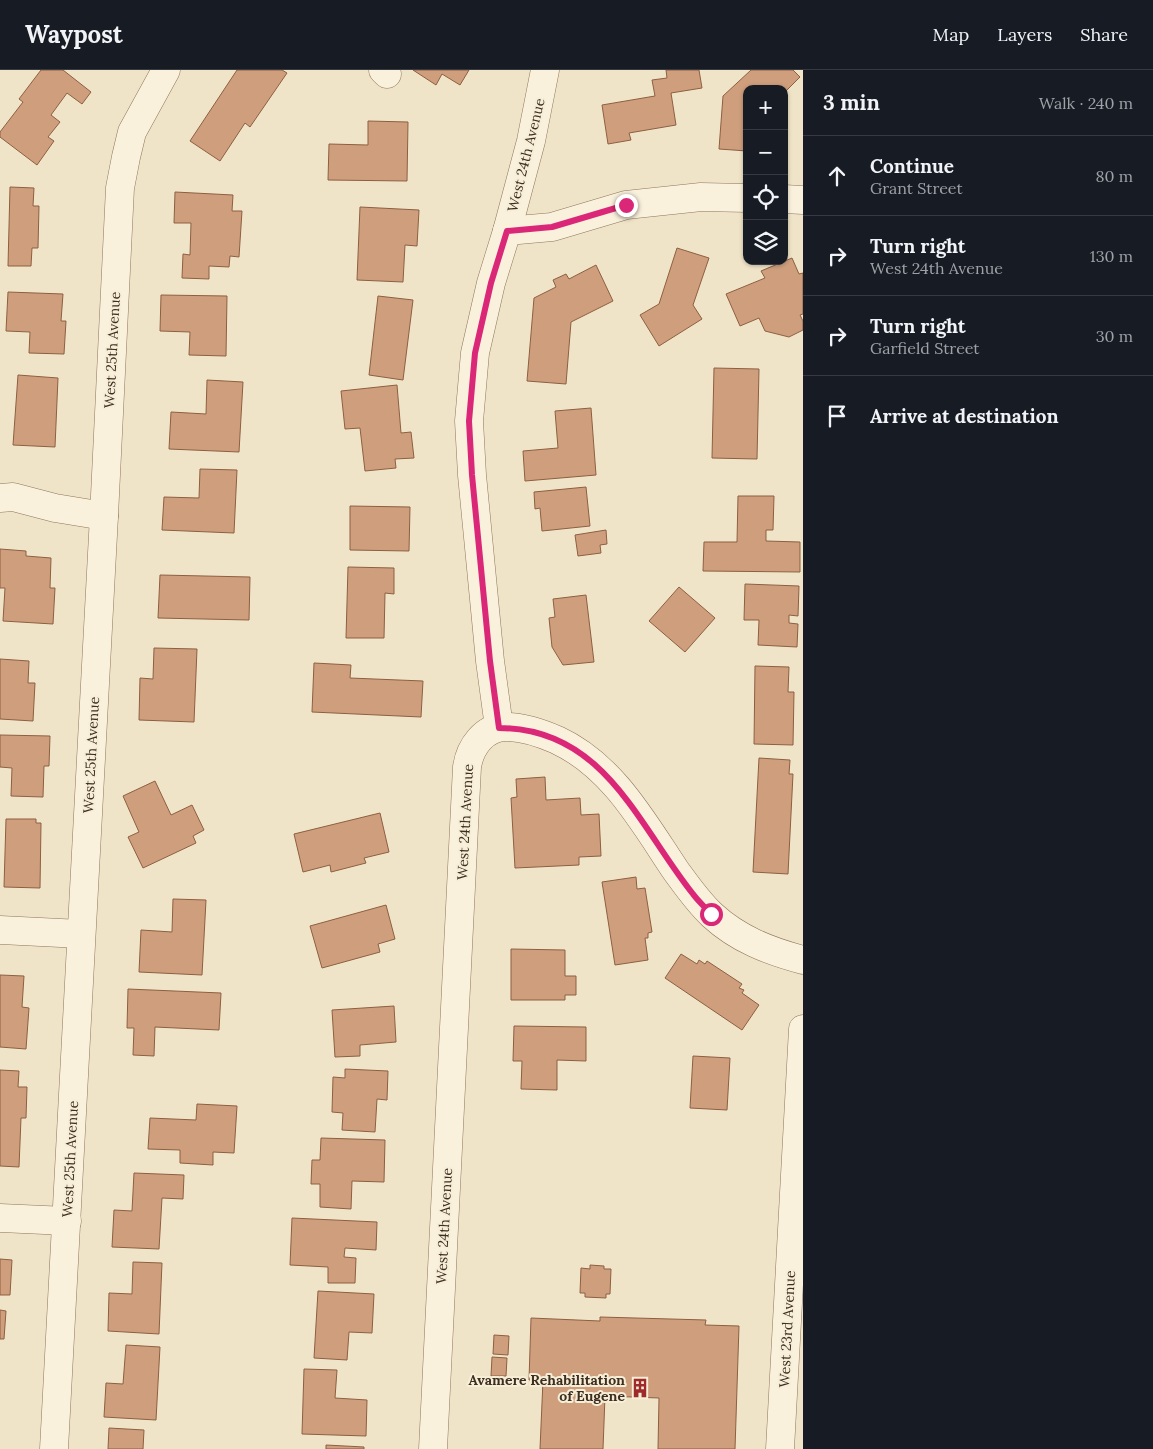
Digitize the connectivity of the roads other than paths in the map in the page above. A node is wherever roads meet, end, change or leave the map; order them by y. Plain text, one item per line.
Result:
1 (166, 70) edge
2 (546, 70) edge
3 (743, 198) edge
4 (788, 199) edge
5 (803, 200) edge
6 (507, 231) junction
7 (0, 498) edge
8 (104, 516) junction
9 (499, 728) junction
10 (0, 930) edge
11 (81, 934) junction
12 (803, 960) edge
13 (803, 1029) edge
14 (0, 1218) edge
15 (67, 1221) junction
16 (794, 1339) edge
17 (54, 1449) edge
18 (433, 1449) edge
19 (780, 1449) edge

1 - 8 street, West 25th Avenue
2 - 6 street, West 24th Avenue
3 - 6 street
4 - 5 street
6 - 9 street, West 24th Avenue
7 - 8 street
8 - 11 street, West 25th Avenue
9 - 12 street
9 - 18 street, West 24th Avenue
10 - 11 street
11 - 15 street, West 25th Avenue
13 - 16 street, West 23rd Avenue
14 - 15 street
15 - 17 street, West 25th Avenue
16 - 19 street, West 23rd Avenue

